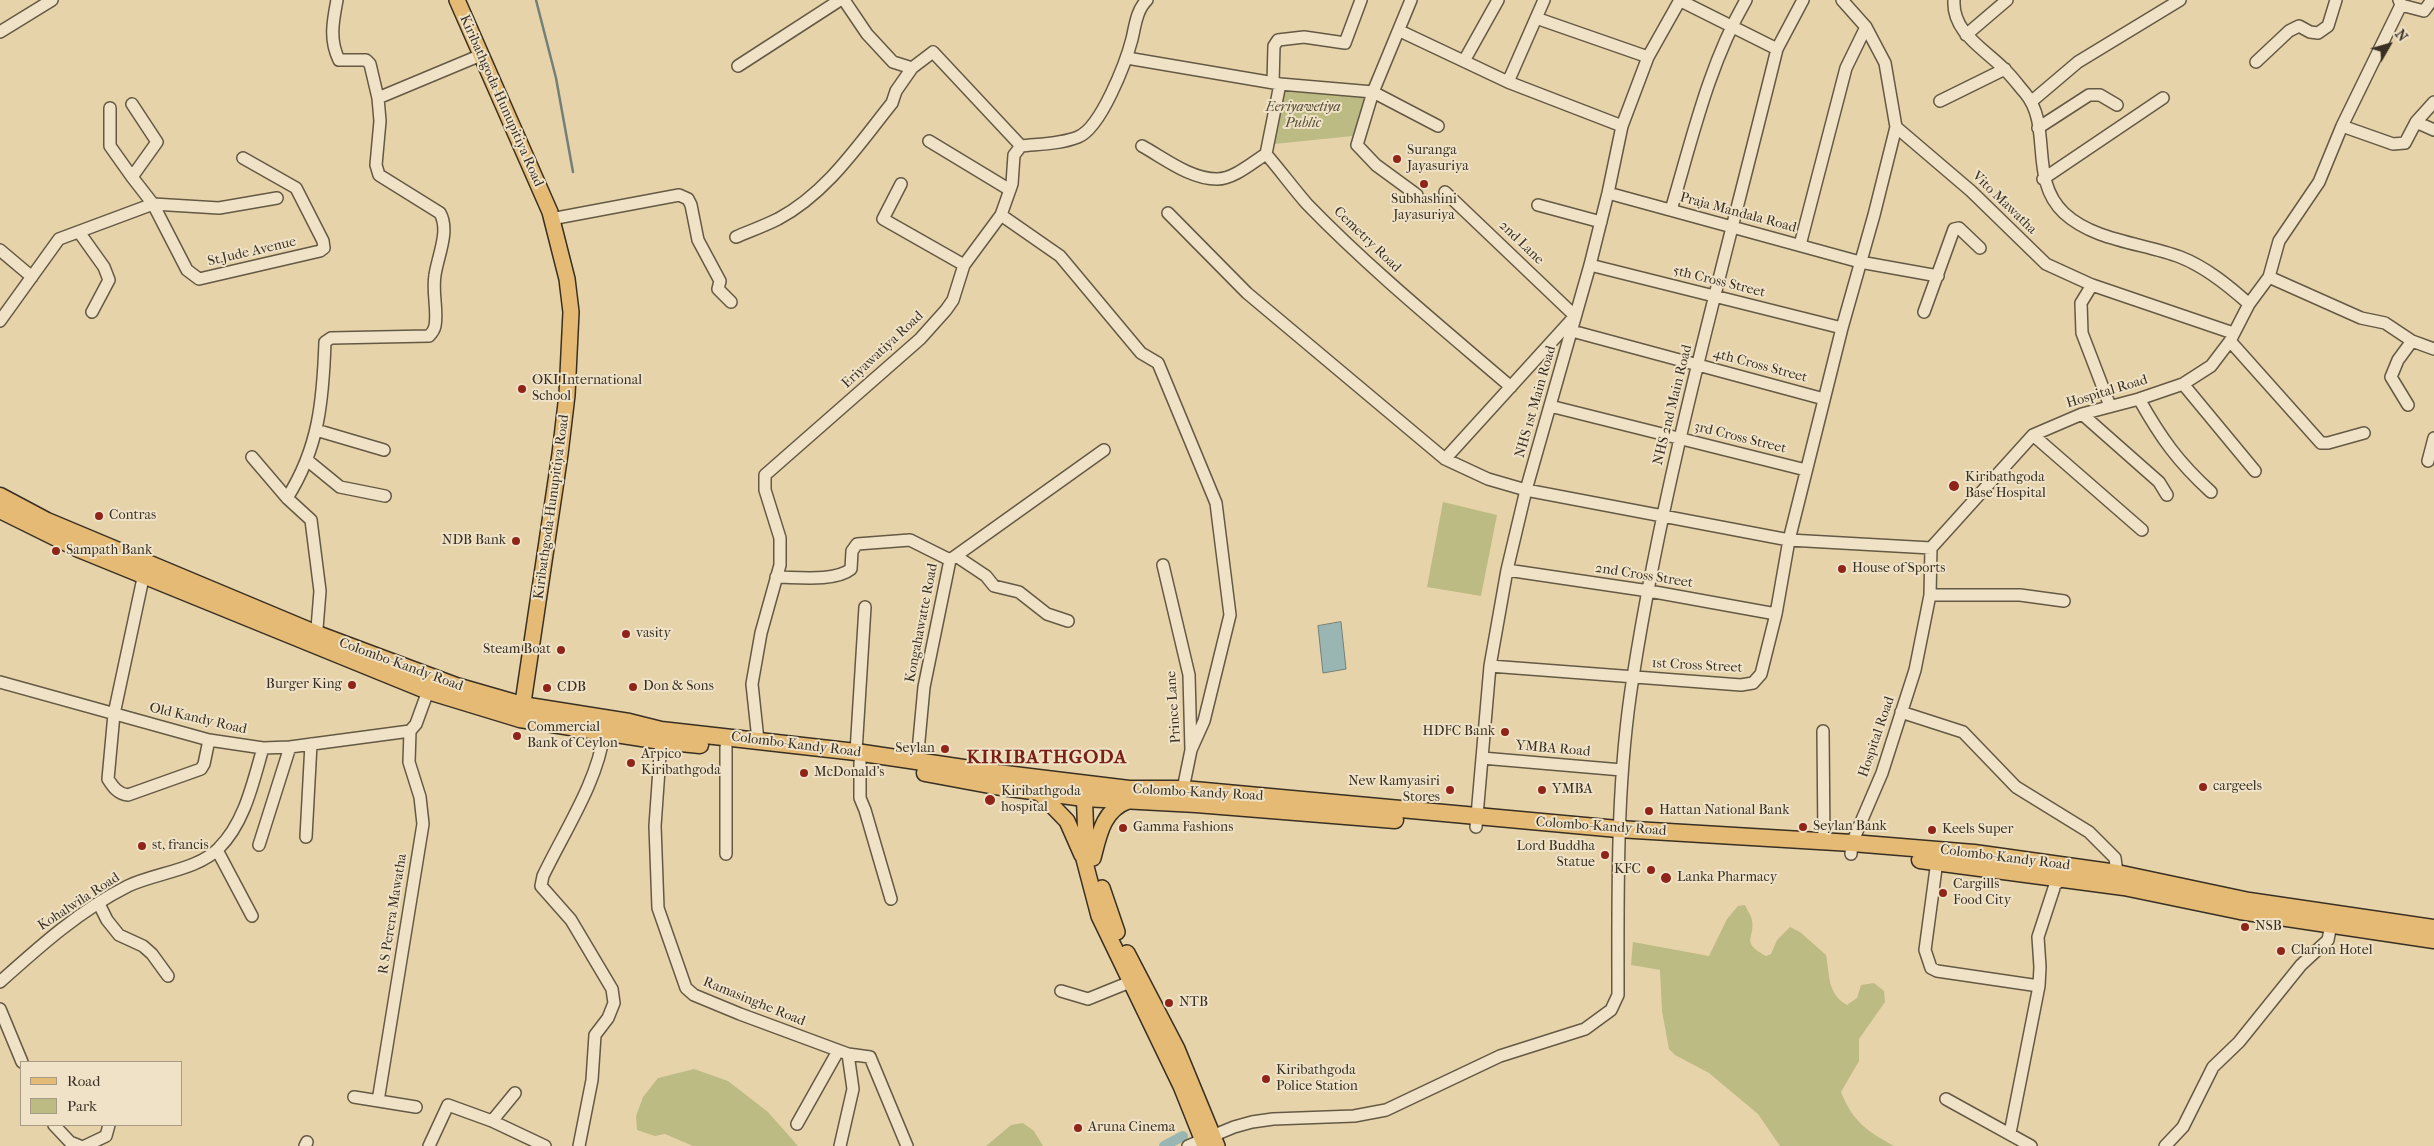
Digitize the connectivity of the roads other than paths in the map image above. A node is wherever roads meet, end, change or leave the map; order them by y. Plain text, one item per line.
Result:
1 (52, 0) edge
2 (337, 0) edge
3 (457, 0) edge
4 (840, 0) edge
5 (844, 0) edge
6 (1147, 0) edge
7 (1361, 0) edge
8 (1411, 0) edge
9 (1498, 0) edge
10 (1544, 0) edge
11 (1679, 0) edge
12 (1746, 0) edge
13 (1803, 0) edge
14 (1842, 0) edge
15 (1954, 0) edge
16 (2007, 0) edge
17 (2180, 0) edge
18 (2336, 0) edge
19 (2432, 0) edge
20 (2400, 3) edge
21 (2424, 11) junction
22 (1536, 18) junction
23 (2434, 18) edge
24 (1731, 26) junction
25 (1866, 27) junction
26 (1400, 31) junction
27 (0, 32) edge
28 (1966, 35) junction
29 (1777, 50) junction
30 (481, 55) junction
31 (1648, 57) junction
32 (1127, 58) junction
33 (1464, 61) junction
34 (2256, 62) dead end
35 (738, 66) dead end
36 (912, 68) junction
37 (2005, 69) junction
38 (1508, 82) junction
39 (1276, 83) junction
40 (1373, 92) junction
41 (378, 98) junction
42 (2164, 98) dead end
43 (1940, 102) dead end
44 (2032, 102) junction
45 (2434, 102) edge
46 (132, 104) dead end
47 (2117, 105) dead end
48 (110, 108) dead end
49 (2416, 122) junction
50 (1438, 126) dead end
51 (1622, 126) junction
52 (2342, 126) junction
53 (1896, 127) junction
54 (2038, 128) junction
55 (2434, 130) edge
56 (929, 141) dead end
57 (1021, 146) junction
58 (1142, 146) dead end
59 (1266, 154) junction
60 (243, 158) dead end
61 (132, 177) junction
62 (2043, 179) junction
63 (901, 184) dead end
64 (1010, 190) junction
65 (1445, 192) dead end
66 (1608, 193) junction
67 (1417, 195) dead end
68 (277, 198) dead end
69 (153, 204) junction
70 (1538, 204) dead end
71 (1671, 210) junction
72 (1168, 214) dead end
73 (1001, 215) junction
74 (551, 219) junction
75 (1601, 222) junction
76 (1734, 227) junction
77 (79, 232) junction
78 (736, 237) dead end
79 (1800, 245) junction
80 (1980, 248) dead end
81 (0, 250) edge
82 (1860, 262) junction
83 (964, 264) junction
84 (1590, 265) junction
85 (1938, 276) junction
86 (32, 277) junction
87 (2269, 277) junction
88 (2092, 284) junction
89 (1716, 296) junction
90 (731, 302) dead end
91 (2249, 304) junction
92 (92, 312) dead end
93 (1924, 312) dead end
94 (1575, 316) junction
95 (0, 321) edge
96 (1842, 328) junction
97 (1572, 330) junction
98 (2232, 337) junction
99 (2412, 341) junction
100 (2434, 349) edge
101 (1698, 365) junction
102 (2183, 384) junction
103 (1510, 386) junction
104 (1824, 399) junction
105 (2139, 399) junction
106 (2408, 405) dead end
107 (1550, 406) junction
108 (2110, 406) junction
109 (2082, 414) junction
110 (316, 430) junction
111 (2364, 433) dead end
112 (2032, 434) junction
113 (2434, 438) edge
114 (1680, 439) junction
115 (384, 450) dead end
116 (1104, 450) dead end
117 (252, 456) dead end
118 (1445, 459) junction
119 (307, 460) junction
120 (2428, 461) dead end
121 (1806, 470) junction
122 (2255, 471) dead end
123 (1526, 490) junction
124 (2211, 492) dead end
125 (2167, 495) dead end
126 (0, 496) edge
127 (384, 496) dead end
128 (287, 498) junction
129 (0, 510) edge
130 (1662, 517) junction
131 (2142, 530) dead end
132 (1789, 540) junction
133 (1931, 548) junction
134 (953, 558) junction
135 (1163, 565) dead end
136 (145, 570) junction
137 (1507, 570) junction
138 (776, 577) junction
139 (1649, 591) junction
140 (1930, 595) junction
141 (2064, 600) dead end
142 (865, 607) dead end
143 (1776, 614) junction
144 (1068, 621) dead end
145 (316, 640) junction
146 (1490, 666) junction
147 (1632, 678) junction
148 (0, 682) edge
149 (428, 691) junction
150 (521, 712) junction
151 (1902, 712) junction
152 (114, 714) junction
153 (1823, 730) dead end
154 (410, 731) junction
155 (604, 733) junction
156 (209, 740) junction
157 (661, 741) junction
158 (311, 744) junction
159 (758, 745) junction
160 (290, 747) junction
161 (726, 747) junction
162 (263, 748) junction
163 (1191, 750) junction
164 (858, 757) junction
165 (1482, 758) junction
166 (917, 762) junction
167 (1622, 770) junction
168 (1183, 789) junction
169 (1039, 792) junction
170 (1089, 792) junction
171 (1128, 801) junction
172 (1476, 822) junction
173 (1618, 834) junction
174 (306, 838) dead end
175 (1824, 842) junction
176 (259, 845) dead end
177 (1851, 849) junction
178 (217, 850) junction
179 (726, 854) dead end
180 (1088, 859) junction
181 (1936, 861) junction
182 (2067, 872) junction
183 (2117, 872) junction
184 (891, 899) dead end
185 (99, 904) junction
186 (252, 916) dead end
187 (2332, 920) junction
188 (2434, 928) edge
189 (2434, 940) edge
190 (168, 976) dead end
191 (0, 982) edge
192 (1130, 982) junction
193 (2039, 986) junction
194 (1061, 992) dead end
195 (0, 1009) edge
196 (843, 1052) junction
197 (22, 1061) edge
198 (516, 1093) dead end
199 (354, 1097) dead end
200 (1946, 1099) dead end
201 (378, 1101) junction
202 (416, 1107) dead end
203 (492, 1121) junction
204 (797, 1124) dead end
205 (55, 1126) edge
206 (109, 1126) edge
207 (2010, 1133) junction
208 (1210, 1141) edge
209 (580, 1142) edge
210 (80, 1146) edge
211 (85, 1146) edge
212 (429, 1146) edge
213 (545, 1146) edge
214 (840, 1146) edge
215 (907, 1146) edge
216 (1188, 1146) edge
217 (2031, 1146) edge
218 (2165, 1146) edge

1 - 27 street
2 - 41 street
3 - 30 main road, Kiribathgoda-Hunupitiya Road
4 - 35 street
5 - 36 street
6 - 32 street
7 - 39 street
8 - 26 street
9 - 33 street
10 - 22 street
11 - 24 street
11 - 31 street, NHS 1st Main Road
12 - 24 street
13 - 29 street, NHS 2nd Main Road
14 - 25 street
15 - 28 street
16 - 28 street
17 - 44 street
18 - 34 street
19 - 21 street
20 - 21 street
20 - 52 street, Hospital Road
21 - 23 street
22 - 31 street
22 - 38 street
24 - 29 street
24 - 71 street
25 - 53 street
25 - 79 street
26 - 33 street
26 - 40 street
28 - 37 street
29 - 76 street, NHS 2nd Main Road
30 - 41 street
30 - 74 main road, Kiribathgoda-Hunupitiya Road
31 - 51 street, NHS 1st Main Road
32 - 39 street
32 - 57 street
33 - 38 street
36 - 57 street
36 - 78 street
37 - 43 street
37 - 44 street
38 - 51 street
39 - 40 street
39 - 59 street
40 - 50 street
40 - 67 street
41 - 110 street
42 - 62 street
44 - 54 street
45 - 49 street
46 - 61 street
47 - 54 street
48 - 61 street
49 - 52 street
49 - 55 street
51 - 66 street, NHS 1st Main Road
52 - 87 street, Hospital Road
53 - 82 street, 1st Cross Street
53 - 88 street, Vito Mawatha
54 - 62 street
56 - 64 street
57 - 64 street, Eriyawatiya Road
58 - 59 street
59 - 103 street, Cemetry Road
60 - 69 street, St.Jude Avenue
61 - 69 street
62 - 91 street
63 - 83 street
64 - 73 street, Eriyawatiya Road
65 - 94 street, 2nd Lane
66 - 71 street, Praja Mandala Road
66 - 75 street, NHS 1st Main Road
68 - 69 street
69 - 77 street
70 - 75 street
71 - 76 street, Praja Mandala Road
72 - 118 street
73 - 83 street, Eriyawatiya Road
73 - 163 street
74 - 90 street
74 - 150 main road, Kiribathgoda-Hunupitiya Road
75 - 84 street, NHS 1st Main Road
76 - 79 street, Praja Mandala Road
76 - 89 street, NHS 2nd Main Road
77 - 86 street
77 - 92 street
79 - 82 street, Praja Mandala Road
80 - 85 street
81 - 86 street
82 - 85 street, Praja Mandala Road
82 - 96 street, 1st Cross Street
83 - 138 street, Eriyawatiya Road
84 - 89 street, 5th Cross Street
84 - 94 street, NHS 1st Main Road
85 - 93 street
86 - 95 street
87 - 91 street, Hospital Road
87 - 99 street
88 - 98 street, Vito Mawatha
88 - 108 street
89 - 96 street, 5th Cross Street
89 - 101 street, NHS 2nd Main Road
91 - 98 street, Hospital Road
94 - 97 street, NHS 1st Main Road
94 - 103 street
96 - 104 street, 1st Cross Street
97 - 101 street, 4th Cross Street
97 - 107 street, NHS 1st Main Road
98 - 102 street, Hospital Road
98 - 111 street
99 - 100 street
99 - 106 street
101 - 104 street, 4th Cross Street
101 - 114 street, NHS 2nd Main Road
102 - 105 street, Hospital Road
102 - 122 street
103 - 118 street
104 - 121 street, 1st Cross Street
105 - 108 street, Hospital Road
105 - 124 street
107 - 114 street, 3rd Cross Street
107 - 123 street, NHS 1st Main Road
108 - 109 street, Hospital Road
109 - 112 street, Hospital Road
109 - 125 street
110 - 115 street
110 - 119 street
112 - 131 street
112 - 133 street, Hospital Road
113 - 120 street
114 - 121 street, 3rd Cross Street
114 - 130 street, NHS 2nd Main Road
116 - 134 street, Kongahawatte Road
117 - 128 street
118 - 123 street
119 - 127 street
119 - 128 street
121 - 132 street, 1st Cross Street
123 - 130 street
123 - 137 street, NHS 1st Main Road
126 - 136 highway, Colombo-Kandy Road
128 - 145 street
129 - 136 highway, Colombo-Kandy Road
130 - 132 street
130 - 139 street, NHS 2nd Main Road
132 - 133 street
132 - 143 street, 1st Cross Street
133 - 140 street, Hospital Road
134 - 138 street
134 - 144 street
134 - 166 street, Kongahawatte Road
135 - 163 street, Prince Lane
136 - 145 highway, Colombo-Kandy Road
136 - 152 street
137 - 139 street, 2nd Cross Street
137 - 146 street, NHS 1st Main Road
138 - 159 street, Eriyawatiya Road
139 - 143 street, 2nd Cross Street
139 - 147 street, NHS 2nd Main Road
140 - 141 street
140 - 151 street, Hospital Road
142 - 164 street
143 - 147 street, 1st Cross Street
145 - 149 highway, Colombo-Kandy Road
145 - 150 highway, Colombo-Kandy Road
146 - 147 street, 1st Cross Street
146 - 165 street, NHS 1st Main Road
147 - 167 street, NHS 2nd Main Road
148 - 152 street, Old Kandy Road
149 - 150 highway, Colombo-Kandy Road
149 - 154 street
150 - 155 highway, Colombo-Kandy Road
150 - 159 highway, Colombo-Kandy Road
151 - 177 street, Hospital Road
151 - 183 street
152 - 156 street, Old Kandy Road
152 - 156 street
153 - 175 street
154 - 158 street, Old Kandy Road
154 - 201 street, R S Perera Mawatha
155 - 157 highway, Colombo-Kandy Road
155 - 209 street
156 - 162 street, Old Kandy Road
157 - 161 highway, Colombo-Kandy Road
157 - 196 street, Ramasinghe Road
158 - 160 street, Old Kandy Road
158 - 174 street
159 - 161 highway, Colombo-Kandy Road
159 - 164 highway, Colombo-Kandy Road
160 - 162 street, Old Kandy Road
160 - 176 street
161 - 179 street
162 - 178 street, Kohalwila Road
163 - 168 street, Prince Lane
164 - 166 highway, Colombo-Kandy Road
164 - 169 highway, Colombo-Kandy Road
164 - 184 street
165 - 167 street, YMBA Road
165 - 172 street, NHS 1st Main Road
166 - 170 highway, Colombo-Kandy Road
167 - 173 street, NHS 2nd Main Road
168 - 170 highway, Colombo-Kandy Road
168 - 172 highway, Colombo-Kandy Road
169 - 170 highway, Colombo-Kandy Road
169 - 180 main road
170 - 171 highway, Colombo-Kandy Road
170 - 180 main road
171 - 172 highway, Colombo-Kandy Road
171 - 180 main road
172 - 173 highway, Colombo-Kandy Road
173 - 175 highway, Colombo-Kandy Road
173 - 177 highway, Colombo-Kandy Road
173 - 208 street, NHS 2nd Main Road
175 - 177 highway, Colombo-Kandy Road
177 - 181 highway, Colombo-Kandy Road
177 - 182 highway, Colombo-Kandy Road
178 - 185 street, Kohalwila Road
178 - 186 street
180 - 192 main road
180 - 208 main road
181 - 182 highway, Colombo-Kandy Road
181 - 193 street
182 - 183 highway, Colombo-Kandy Road
182 - 187 highway, Colombo-Kandy Road
182 - 193 street
183 - 187 highway, Colombo-Kandy Road
185 - 190 street
185 - 191 street, Kohalwila Road
187 - 188 highway, Colombo-Kandy Road
187 - 189 highway, Colombo-Kandy Road
187 - 218 street
192 - 194 street
192 - 208 main road
193 - 207 street
195 - 197 street
196 - 204 street
196 - 214 street
196 - 215 street, Ramasinghe Road
198 - 203 street
199 - 201 street
200 - 207 street
201 - 202 street
203 - 212 street
203 - 213 street
205 - 210 street
206 - 211 street
207 - 217 street
208 - 216 street, NHS 2nd Main Road

